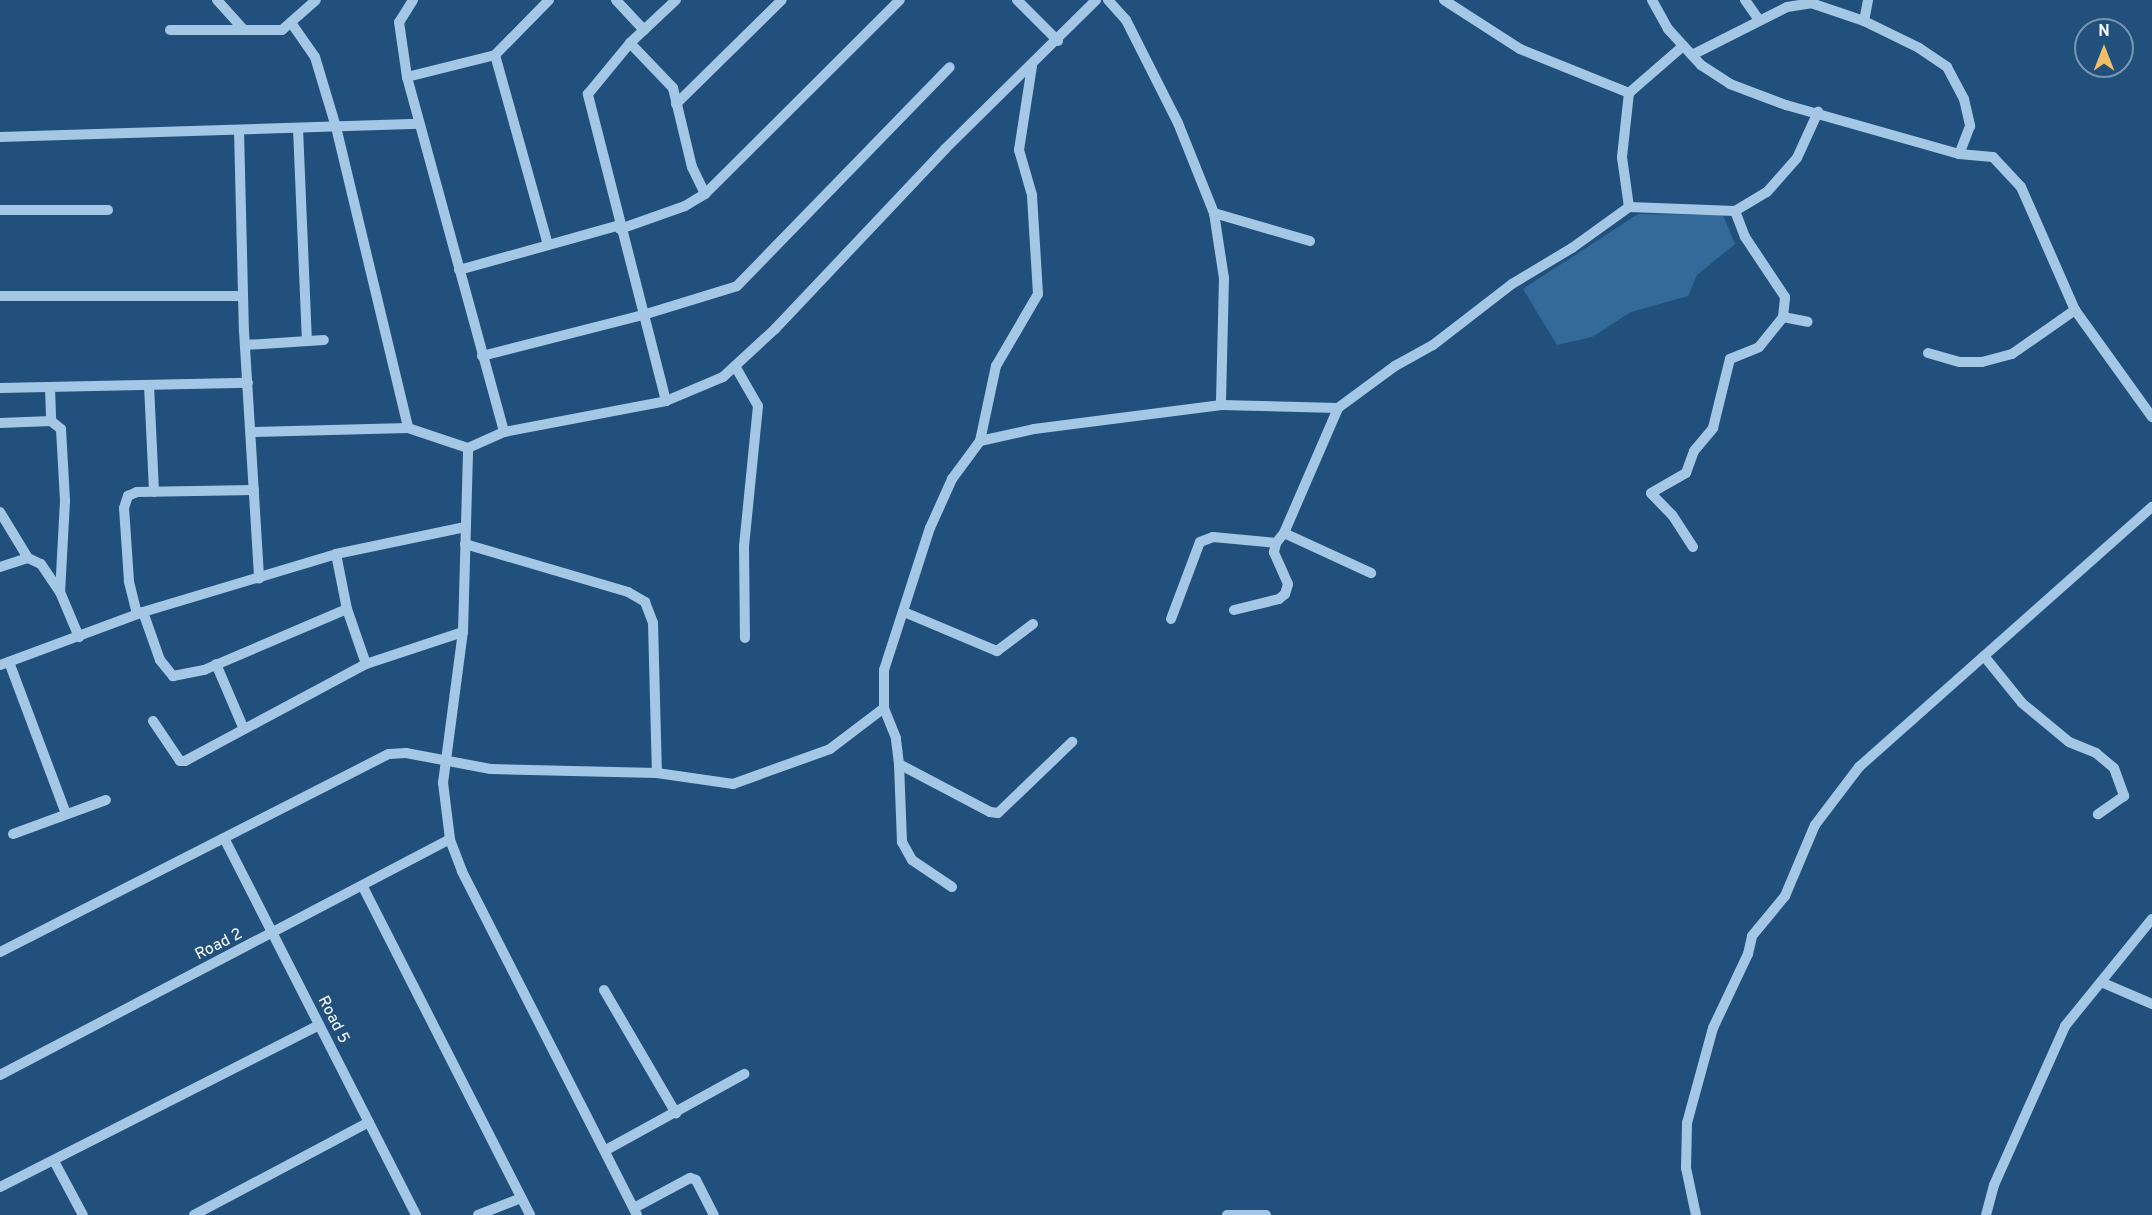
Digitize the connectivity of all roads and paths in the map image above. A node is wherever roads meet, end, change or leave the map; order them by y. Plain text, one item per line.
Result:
1 (217, 0) edge
2 (316, 0) edge
3 (413, 0) edge
4 (549, 0) edge
5 (616, 0) edge
6 (676, 0) edge
7 (782, 0) edge
8 (1017, 0) edge
9 (1096, 0) edge
10 (1108, 0) edge
11 (1443, 0) edge
12 (1652, 0) edge
13 (1745, 0) edge
14 (1868, 0) edge
15 (894, 2) edge
16 (1759, 20) junction
17 (1863, 21) junction
18 (292, 24) junction
19 (170, 30) dead end
20 (244, 30) junction
21 (644, 30) junction
22 (1058, 41) junction
23 (630, 43) junction
24 (1683, 46) junction
25 (495, 55) junction
26 (1692, 55) junction
27 (1032, 66) junction
28 (950, 67) dead end
29 (407, 77) junction
30 (1629, 93) junction
31 (676, 104) junction
32 (1818, 112) junction
33 (419, 124) junction
34 (336, 127) junction
35 (298, 128) junction
36 (239, 130) junction
37 (0, 137) edge
38 (1959, 154) junction
39 (705, 194) junction
40 (1629, 207) junction
41 (0, 210) edge
42 (108, 210) dead end
43 (1735, 211) junction
44 (1214, 213) junction
45 (620, 229) junction
46 (1310, 241) dead end
47 (548, 245) junction
48 (459, 270) junction
49 (0, 296) edge
50 (242, 296) junction
51 (2075, 310) junction
52 (643, 315) junction
53 (1783, 317) junction
54 (1808, 321) dead end
55 (324, 340) dead end
56 (307, 341) junction
57 (245, 345) junction
58 (1928, 353) dead end
59 (482, 356) junction
60 (735, 366) junction
61 (248, 383) junction
62 (149, 385) junction
63 (51, 387) junction
64 (0, 388) edge
65 (666, 401) junction
66 (1221, 405) junction
67 (1338, 408) junction
68 (2152, 417) edge
69 (51, 421) junction
70 (0, 423) edge
71 (408, 429) junction
72 (252, 432) junction
73 (504, 432) junction
74 (980, 441) junction
75 (468, 448) junction
76 (254, 490) junction
77 (154, 492) junction
78 (2152, 507) edge
79 (0, 512) edge
80 (465, 528) junction
81 (1284, 533) junction
82 (1276, 543) junction
83 (465, 544) junction
84 (1693, 547) dead end
85 (336, 554) junction
86 (28, 558) junction
87 (0, 567) edge
88 (1371, 573) dead end
89 (259, 579) junction
90 (60, 592) junction
91 (347, 609) junction
92 (1234, 610) dead end
93 (904, 612) junction
94 (140, 613) junction
95 (1171, 620) dead end
96 (1033, 624) dead end
97 (463, 632) junction
98 (79, 637) junction
99 (745, 638) dead end
100 (1984, 656) junction
101 (5, 664) edge
102 (216, 664) junction
103 (366, 664) junction
104 (884, 708) junction
105 (153, 721) dead end
106 (243, 727) junction
107 (1072, 742) dead end
108 (447, 761) junction
109 (899, 764) junction
110 (657, 773) junction
111 (106, 800) dead end
112 (66, 814) junction
113 (2098, 814) dead end
114 (13, 834) dead end
115 (224, 838) junction
116 (450, 839) junction
117 (363, 887) junction
118 (952, 887) dead end
119 (2152, 919) edge
120 (273, 934) junction
121 (0, 952) edge
122 (2101, 982) junction
123 (604, 990) dead end
124 (2152, 1004) edge
125 (319, 1024) junction
126 (744, 1074) dead end
127 (0, 1075) edge
128 (676, 1113) junction
129 (369, 1122) junction
130 (606, 1150) junction
131 (54, 1161) junction
132 (0, 1187) edge
133 (521, 1198) junction
134 (636, 1211) edge
135 (83, 1215) edge
136 (194, 1215) edge
137 (416, 1215) edge
138 (478, 1215) edge
139 (530, 1215) edge
140 (714, 1215) edge
141 (1227, 1215) edge
142 (1266, 1215) edge
143 (1696, 1215) edge
144 (1986, 1215) edge

1 - 20 street
2 - 18 street
3 - 29 street
4 - 25 street
5 - 21 street
6 - 21 street
7 - 31 street
8 - 22 street
9 - 22 street
10 - 44 street
11 - 30 street
12 - 24 street
13 - 16 street
14 - 17 street
15 - 39 street
16 - 17 street
16 - 26 street
17 - 38 street
18 - 20 street
18 - 34 street
19 - 20 street
21 - 23 street
22 - 27 street
23 - 31 street
23 - 45 street
24 - 26 street
24 - 30 street
25 - 29 street
25 - 47 street
26 - 32 street
27 - 60 street
27 - 74 street
28 - 52 street
29 - 33 street
30 - 40 street
31 - 39 street
32 - 38 street
32 - 43 street
33 - 34 street
33 - 48 street
34 - 35 street
34 - 71 street
35 - 36 street
35 - 56 street
36 - 37 street
36 - 50 street
38 - 51 street
39 - 45 street
40 - 43 street
40 - 67 street
41 - 42 street
43 - 53 street
44 - 46 street
44 - 66 street
45 - 47 street
45 - 52 street
47 - 48 street
48 - 59 street
49 - 50 street
50 - 57 street
51 - 58 street
51 - 68 street
52 - 59 street
52 - 65 street
53 - 54 street
53 - 84 street
55 - 56 street
56 - 57 street
57 - 61 street
59 - 73 street
60 - 65 street
60 - 99 street
61 - 62 street
61 - 72 street
62 - 63 street
62 - 77 street
63 - 64 street
63 - 69 street
65 - 73 street
66 - 67 street
66 - 74 street
67 - 81 street
69 - 70 street
69 - 90 street
71 - 72 street
71 - 75 street
72 - 76 street
73 - 75 street
74 - 93 street
75 - 80 street
76 - 77 street
76 - 89 street
77 - 94 street
78 - 100 street
79 - 86 street
80 - 83 street
80 - 85 street
81 - 82 street
81 - 88 street
82 - 92 street
82 - 95 street
83 - 97 street
83 - 110 street
85 - 89 street
85 - 91 street
86 - 87 street
86 - 90 street
89 - 94 street
90 - 98 street
91 - 102 street
91 - 103 street
93 - 96 street
93 - 104 street
94 - 98 street
94 - 102 street
97 - 103 street
97 - 108 street
98 - 101 street
100 - 113 street
100 - 143 street
101 - 112 street
102 - 106 street
103 - 106 street
104 - 109 street
104 - 110 street
105 - 106 street
107 - 109 street
108 - 110 street
108 - 115 street
108 - 116 street
109 - 118 street
111 - 112 street
112 - 114 street
115 - 120 street, Road 5
115 - 121 street
116 - 117 street, Road 2
116 - 130 street
117 - 120 street, Road 2
117 - 133 street
119 - 122 street
120 - 125 street, Road 5
120 - 127 street, Road 2
122 - 124 street
122 - 144 street
123 - 128 street
125 - 129 street, Road 5
125 - 131 street
126 - 128 street
128 - 130 street
129 - 136 street
129 - 137 street, Road 5
130 - 134 street
131 - 132 street
131 - 135 street
133 - 138 street
133 - 139 street
134 - 140 street
141 - 142 street

